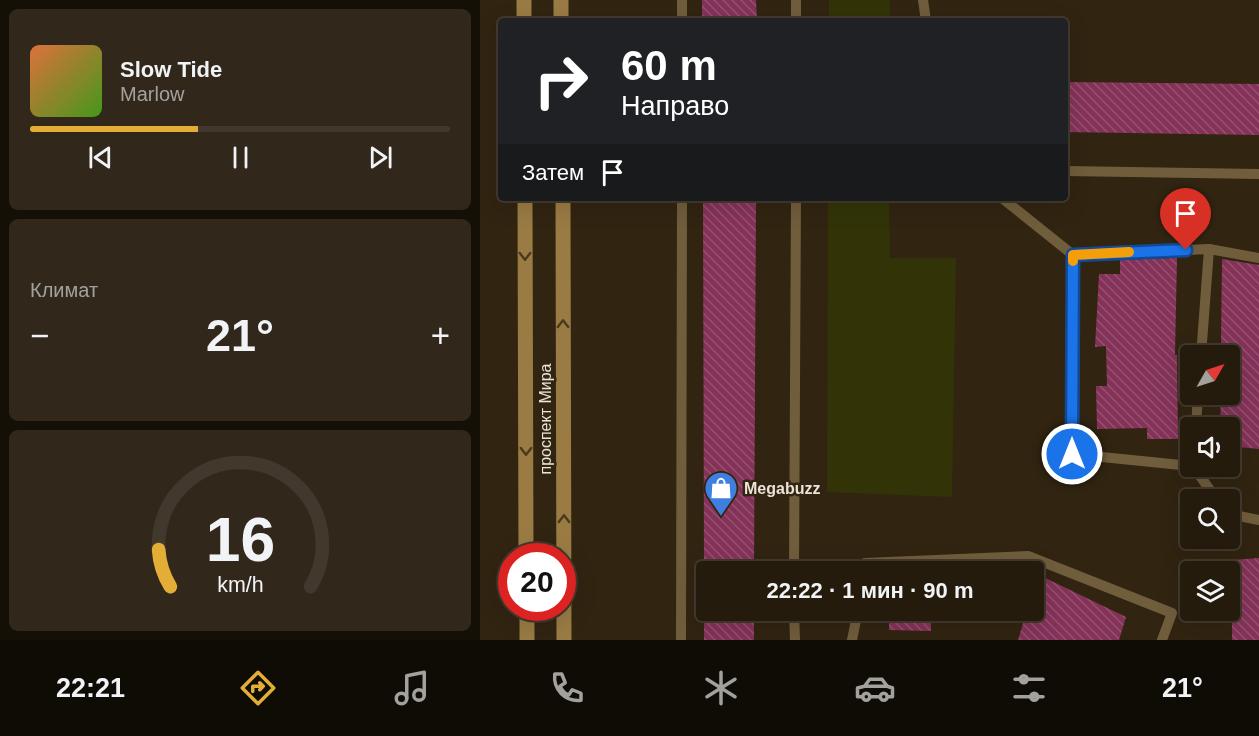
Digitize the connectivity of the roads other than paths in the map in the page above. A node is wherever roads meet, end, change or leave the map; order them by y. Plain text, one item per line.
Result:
1 (524, 0) edge
2 (561, 0) edge
3 (682, 0) edge
4 (796, 0) edge
5 (923, 0) edge
6 (524, 18) edge
7 (561, 18) edge
8 (682, 18) edge
9 (796, 18) edge
10 (926, 18) edge
11 (1068, 171) edge
12 (1259, 174) edge
13 (525, 201) edge
14 (563, 201) edge
15 (682, 201) edge
16 (796, 201) edge
17 (1006, 201) edge
18 (1209, 249) junction
19 (1073, 255) junction
20 (1259, 258) edge
21 (1202, 345) edge
22 (1180, 465) edge
23 (1240, 516) edge
24 (1259, 520) edge
25 (526, 543) edge
26 (794, 561) edge
27 (906, 561) edge
28 (1043, 561) edge
29 (1044, 561) edge
30 (527, 621) edge
31 (794, 621) edge
32 (856, 621) edge
33 (527, 640) edge
34 (564, 640) edge
35 (681, 640) edge
36 (795, 640) edge
37 (852, 640) edge
38 (1162, 640) edge

1 - 6 main road
2 - 7 main road
3 - 8 lane
4 - 9 lane
5 - 10 lane
11 - 12 lane
13 -> 25 main road, проспект Мира
34 -> 14 main road, проспект Мира
15 - 35 lane
16 - 26 lane
17 - 19 lane
18 - 19 lane
18 - 20 lane
18 - 21 lane
19 - 22 lane
23 - 24 lane
27 - 28 lane
29 - 38 lane
30 - 33 main road
31 - 36 lane
32 - 37 lane

